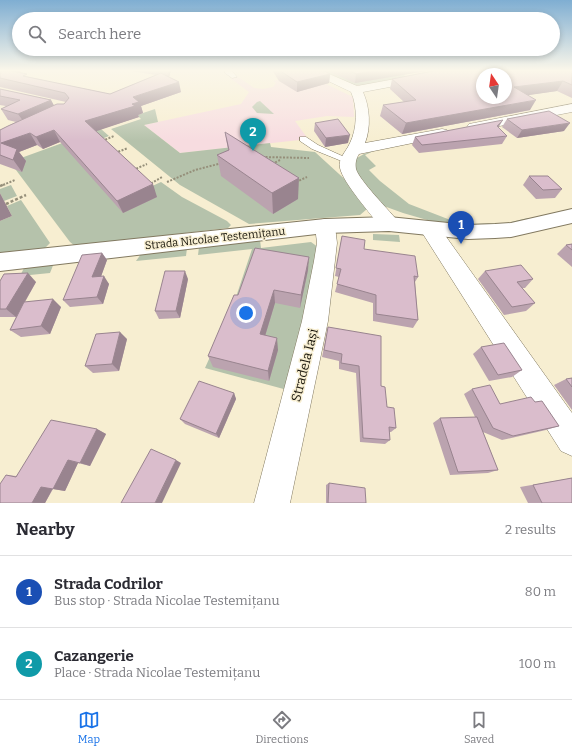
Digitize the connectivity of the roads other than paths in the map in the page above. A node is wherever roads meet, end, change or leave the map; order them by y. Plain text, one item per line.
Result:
1 (358, 93) edge
2 (572, 108) edge
3 (304, 139) dead end
4 (351, 155) junction
5 (572, 216) edge
6 (390, 224) junction
7 (325, 226) junction
8 (430, 229) junction
9 (0, 262) edge
10 (572, 440) edge
11 (272, 503) edge

1 - 4 street
2 - 4 street
3 - 4 lane
4 - 6 street
5 - 8 street, Strada Nicolae Testemițanu
6 - 7 street, Strada Nicolae Testemițanu
6 - 8 street, Strada Nicolae Testemițanu
7 - 9 street, Strada Nicolae Testemițanu
7 - 11 street, Stradela Iași
8 - 10 street

